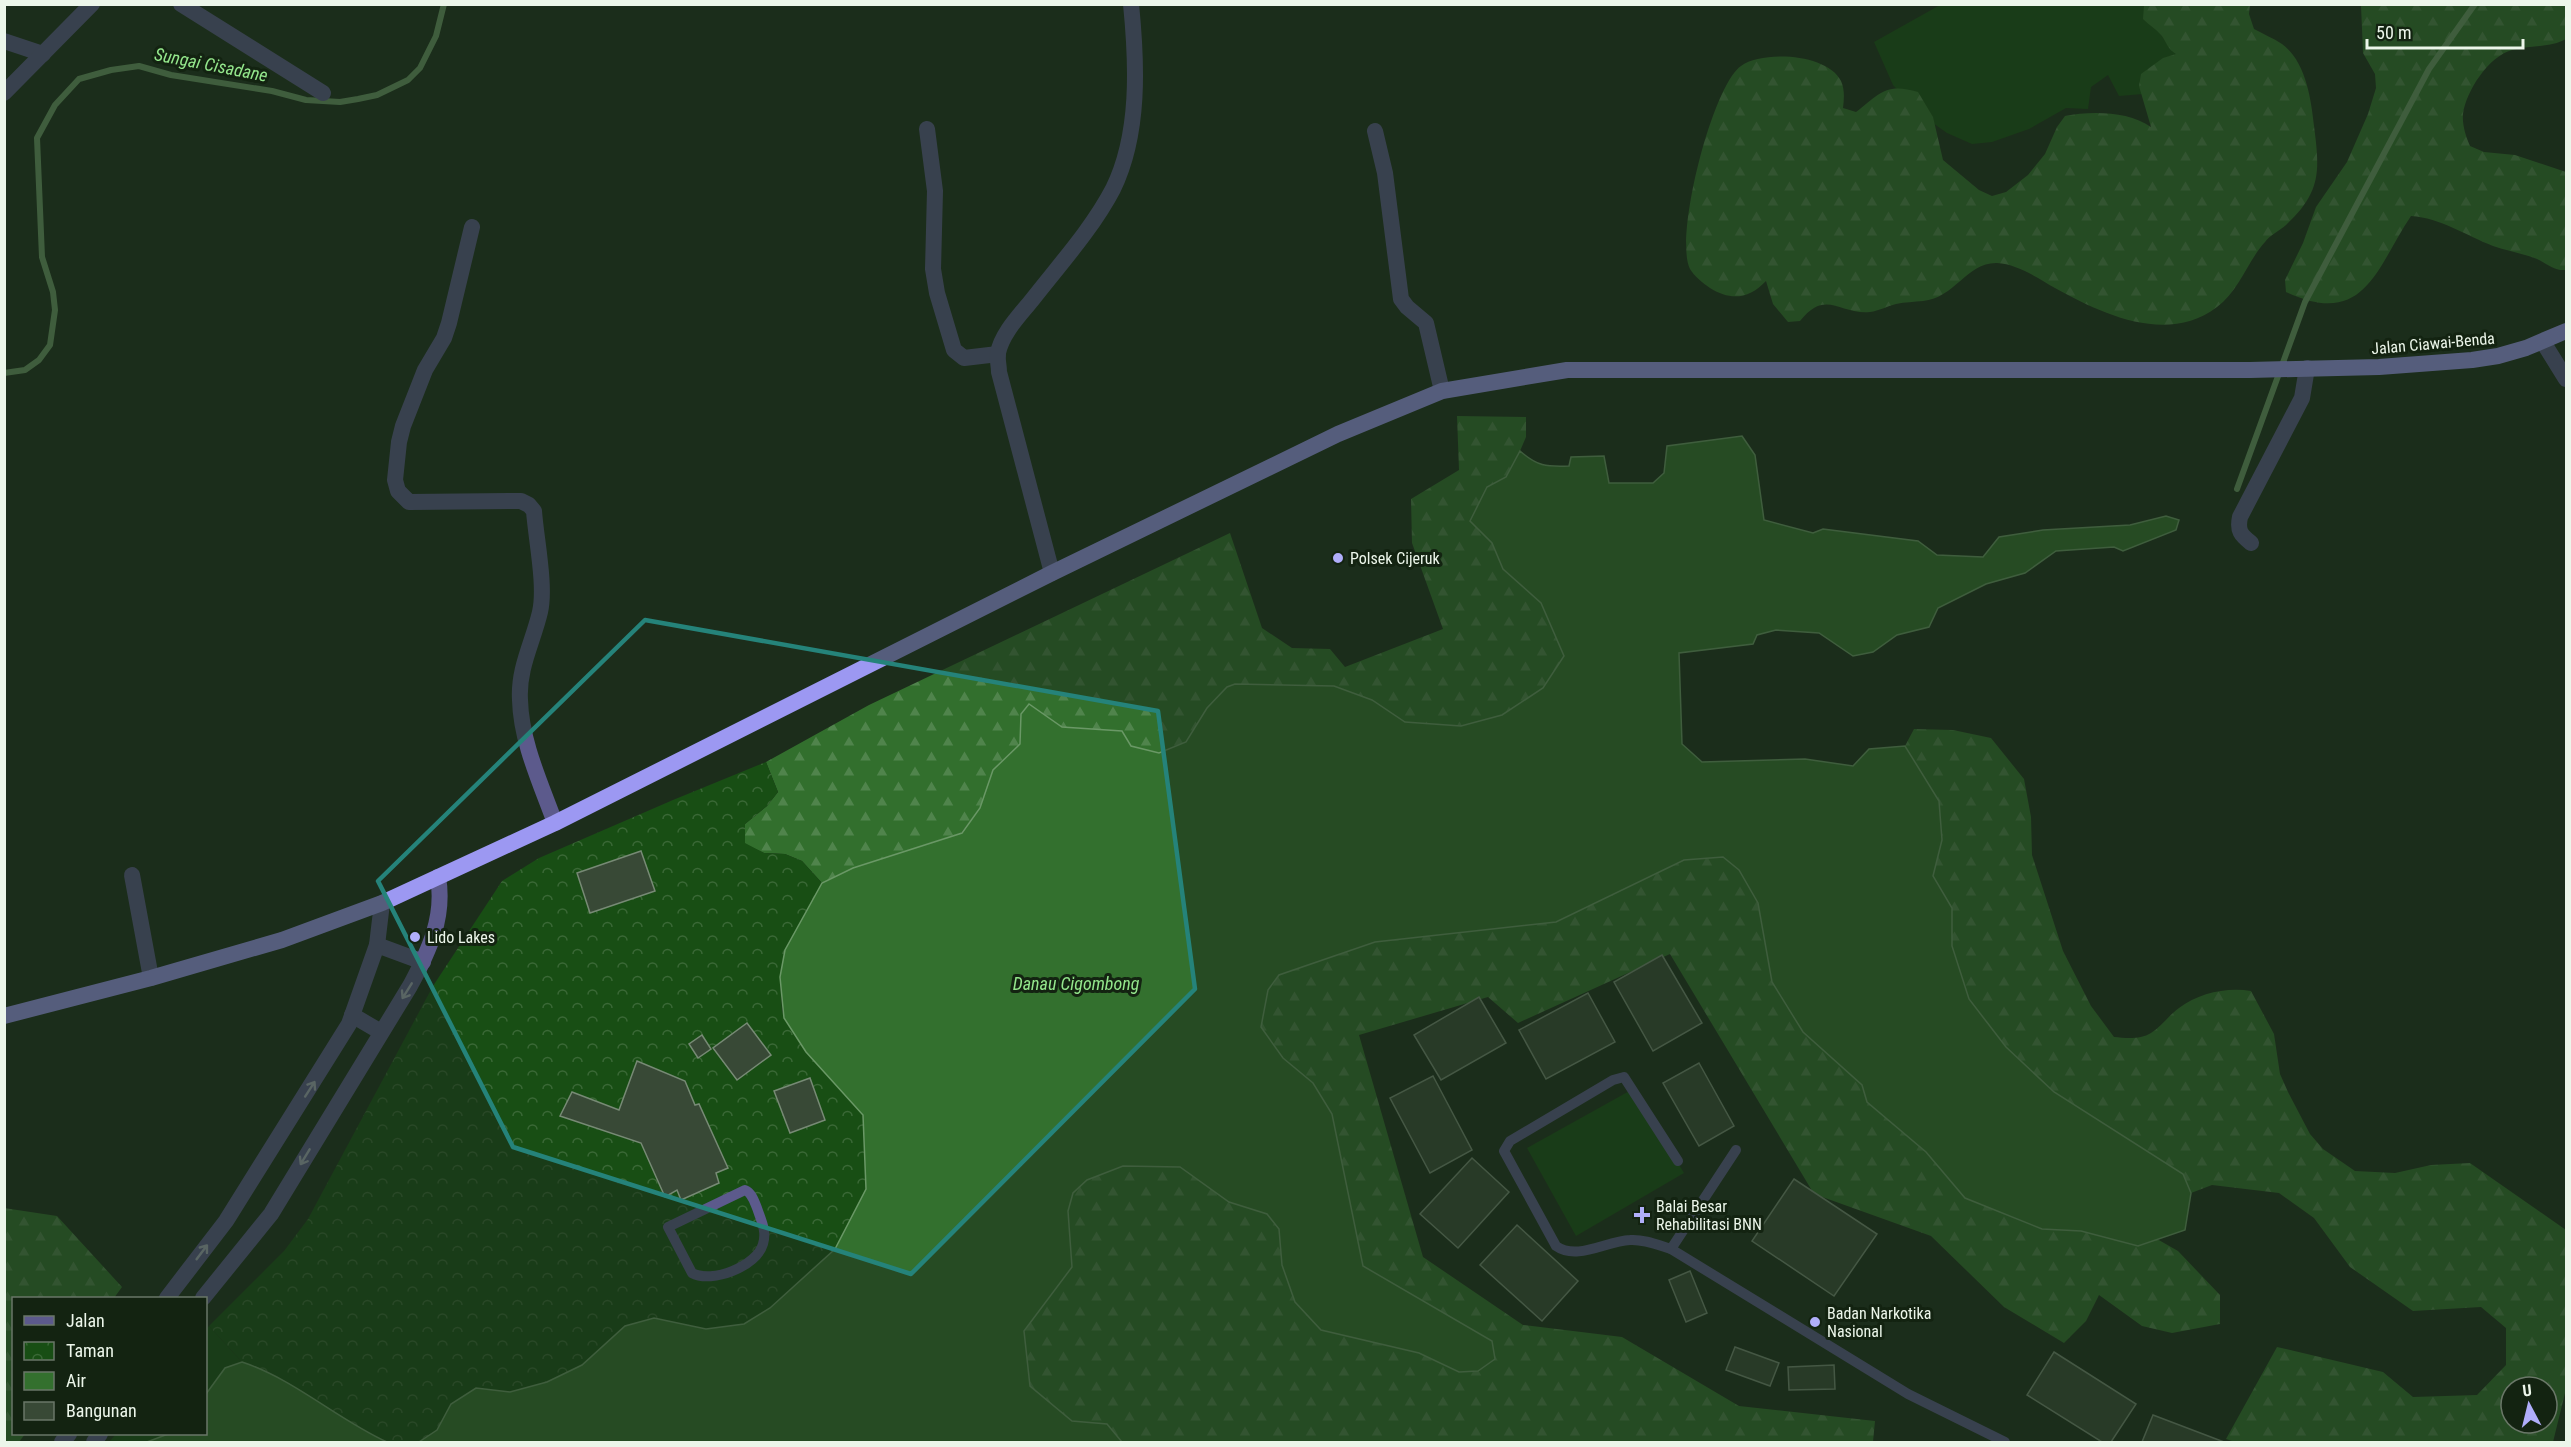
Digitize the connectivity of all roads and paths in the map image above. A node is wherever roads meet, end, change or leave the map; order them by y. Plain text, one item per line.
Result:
1 (92, 4) edge
2 (181, 4) edge
3 (1131, 4) edge
4 (4, 41) edge
5 (43, 54) junction
6 (4, 93) edge
7 (323, 93) dead end
8 (927, 129) dead end
9 (1374, 131) dead end
10 (472, 227) dead end
11 (2565, 335) edge
12 (2543, 342) junction
13 (998, 354) junction
14 (2302, 368) junction
15 (2566, 379) edge
16 (1442, 391) junction
17 (2252, 543) dead end
18 (1052, 573) junction
19 (555, 823) junction
20 (132, 876) dead end
21 (438, 877) junction
22 (382, 903) junction
23 (377, 945) junction
24 (423, 962) junction
25 (151, 978) junction
26 (352, 1015) junction
27 (4, 1016) edge
28 (381, 1032) junction
29 (1736, 1150) dead end
30 (1678, 1161) dead end
31 (706, 1208) joint
32 (1671, 1249) junction
33 (169, 1297) edge
34 (205, 1297) edge
35 (2005, 1443) edge

1 - 5 street
2 - 7 street
3 - 13 street
4 - 5 street
5 - 6 street
8 - 13 street
9 - 16 street
10 - 19 street
11 - 12 highway, Jalan Ciawai-Benda
12 - 14 highway, Jalan Ciawai-Benda
12 - 15 street
13 - 18 street
14 - 16 highway, Jalan Ciawai-Benda
14 - 17 street
16 - 18 highway, Jalan Ciawai-Benda
18 - 19 highway, Jalan Ciawai-Benda
19 - 21 highway, Jalan Ciawai-Benda
20 - 25 street
21 - 22 highway, Jalan Ciawai-Benda
21 - 24 street
22 - 23 street
22 - 25 highway, Jalan Ciawai-Benda
23 - 24 street
23 - 26 street
24 -> 28 street
25 - 27 highway, Jalan Ciawai-Benda
26 - 28 street
33 -> 26 street
28 -> 34 street
29 - 32 lane
30 - 32 lane
31 - 31 lane
32 - 35 lane

